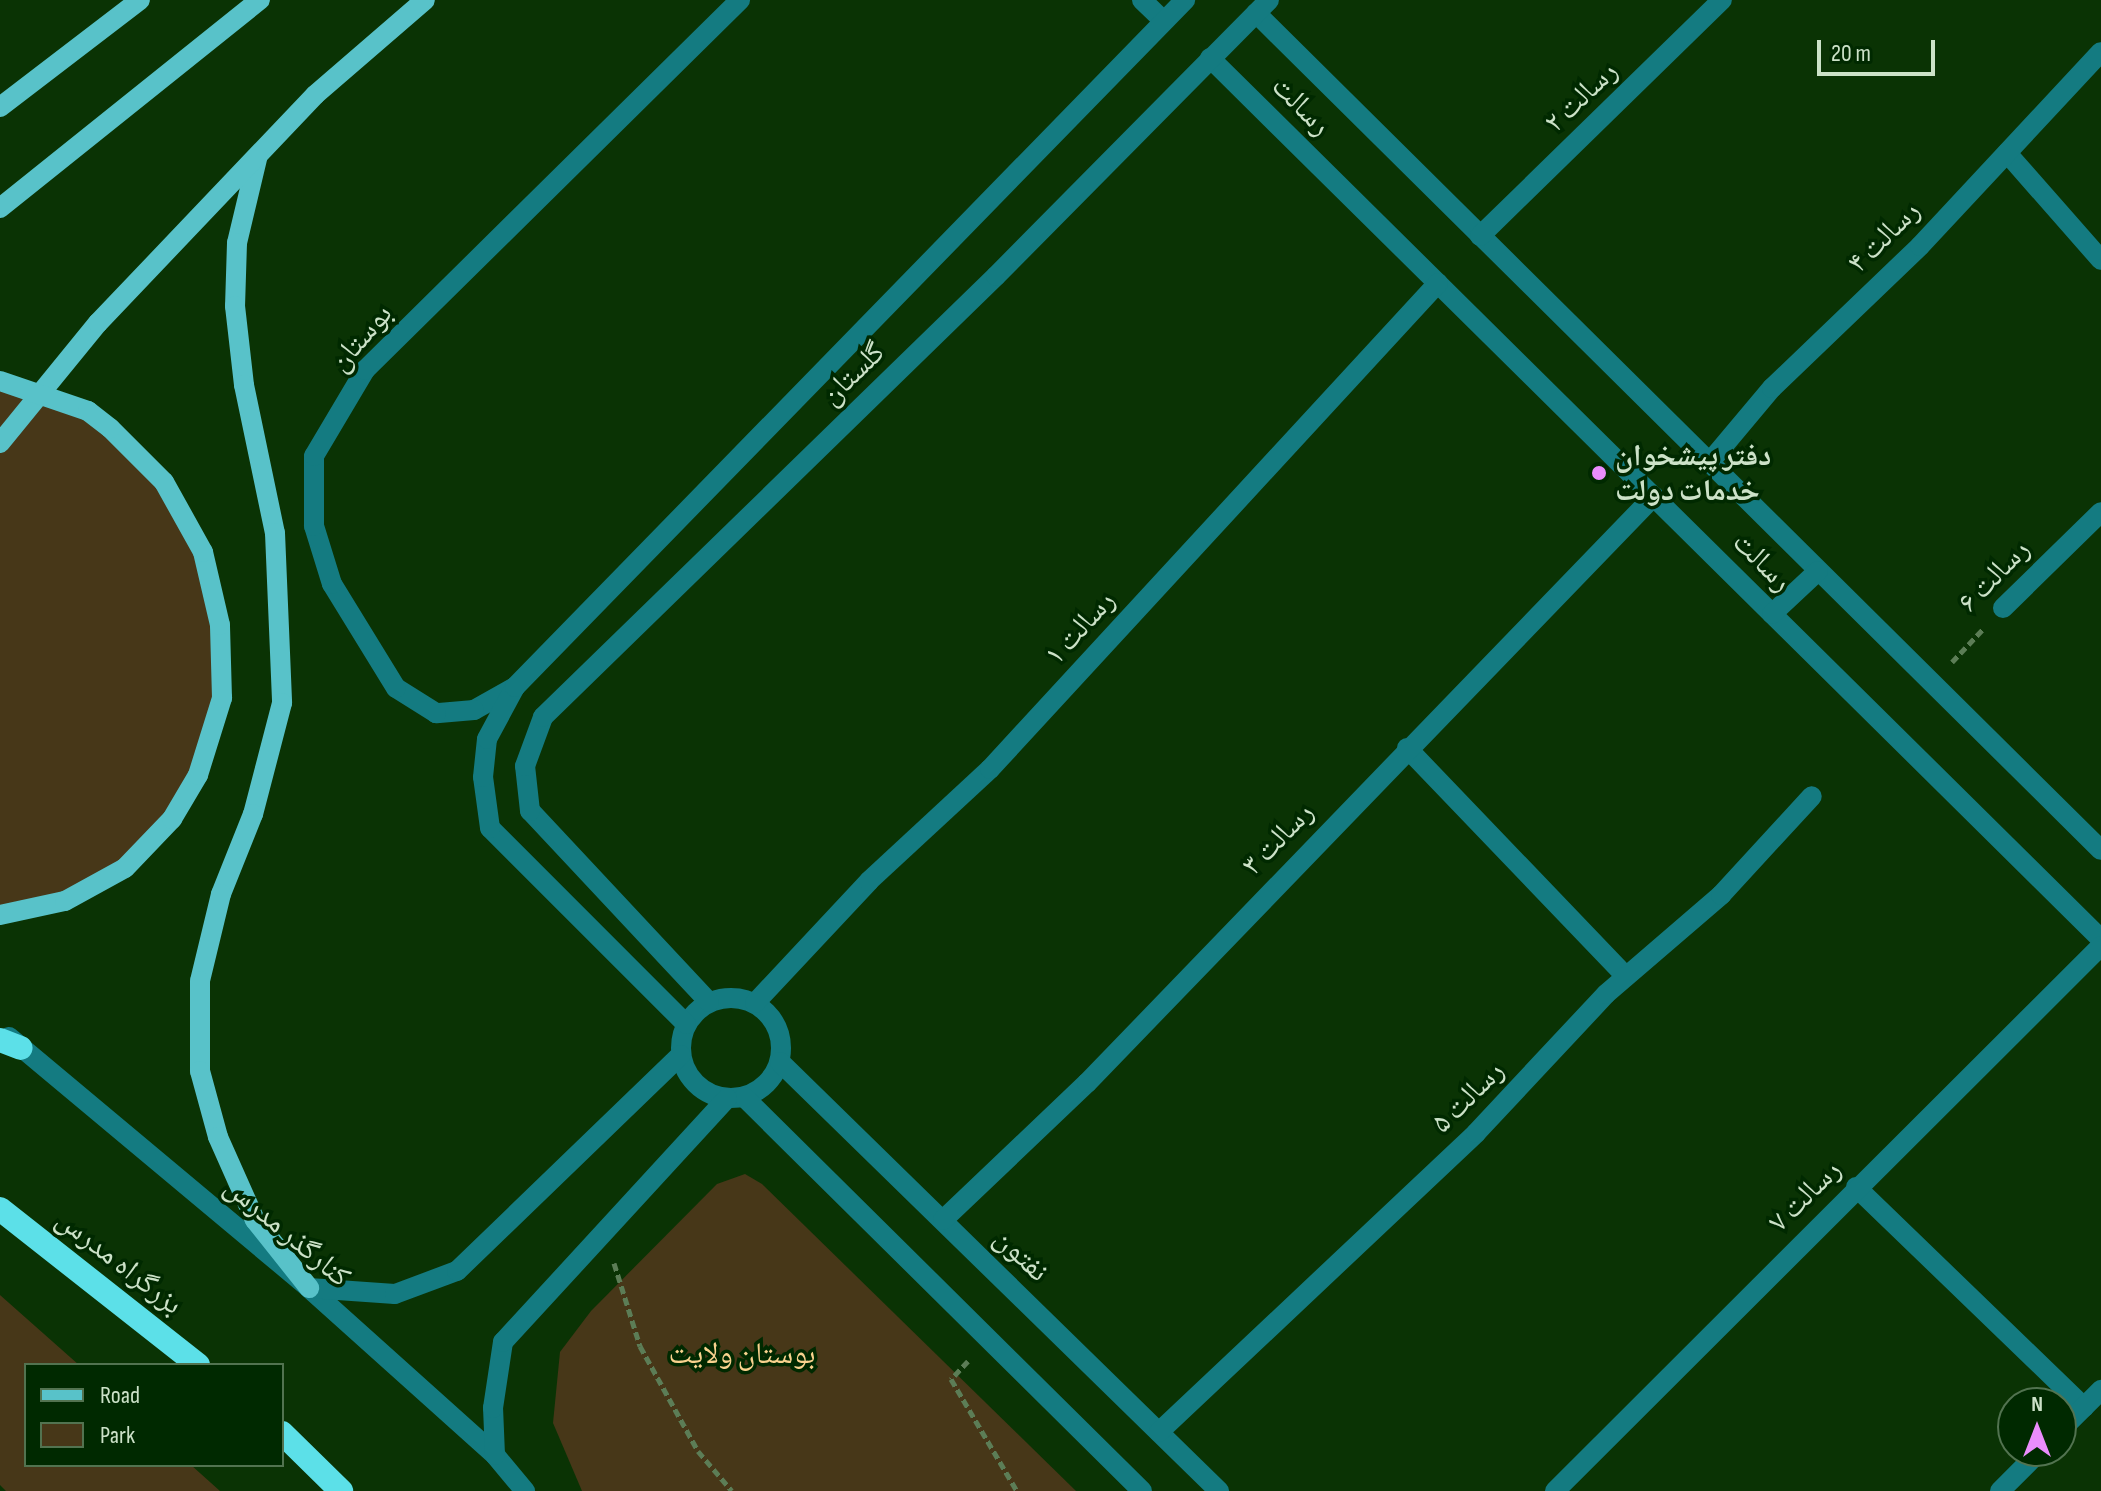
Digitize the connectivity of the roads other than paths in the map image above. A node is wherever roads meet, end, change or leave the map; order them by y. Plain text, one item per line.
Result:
1 (140, 0) edge
2 (260, 0) edge
3 (425, 0) edge
4 (740, 0) edge
5 (1142, 0) edge
6 (1185, 0) edge
7 (1722, 0) edge
8 (1262, 6) edge
9 (1164, 21) junction
10 (2101, 52) edge
11 (1210, 58) junction
12 (0, 107) edge
13 (2007, 153) junction
14 (257, 159) junction
15 (0, 208) edge
16 (1480, 236) junction
17 (2101, 260) edge
18 (1438, 283) junction
19 (0, 381) edge
20 (0, 443) edge
21 (1709, 463) junction
22 (1654, 496) junction
23 (2101, 512) edge
24 (1818, 571) junction
25 (2003, 608) road end
26 (1772, 614) junction
27 (515, 687) junction
28 (1407, 748) junction
29 (1812, 796) dead end
30 (2101, 850) edge
31 (0, 915) edge
32 (2101, 939) edge
33 (2101, 946) edge
34 (1626, 976) junction
35 (709, 1002) junction
36 (755, 1003) junction
37 (686, 1024) junction
38 (0, 1029) edge
39 (11, 1044) edge
40 (681, 1055) junction
41 (780, 1062) junction
42 (735, 1098) junction
43 (1856, 1187) junction
44 (0, 1209) edge
45 (943, 1220) junction
46 (309, 1288) junction
47 (195, 1363) edge
48 (2101, 1390) edge
49 (2084, 1407) junction
50 (2077, 1414) edge
51 (1159, 1432) junction
52 (284, 1435) edge
53 (495, 1455) junction
54 (2024, 1467) edge
55 (341, 1491) edge
56 (525, 1491) edge
57 (1142, 1491) edge
58 (1219, 1491) edge
59 (1555, 1491) edge
60 (2000, 1491) edge

1 - 12 main road
2 - 15 main road
3 - 14 main road
4 - 27 street, بوستان
5 - 9 street
6 - 9 street, گلستان
7 - 16 street, رسالت ۲
8 - 11 street, گلستان
8 - 16 street, رسالت
9 - 27 street, گلستان
10 - 13 street, رسالت ۴
11 - 18 street, رسالت
11 - 35 street, گلستان
13 - 17 street
13 - 21 street, رسالت ۴
14 - 20 main road
14 - 46 main road
16 - 21 street, رسالت
18 - 22 street, رسالت
18 - 36 street, رسالت ۱
19 - 31 main road, bridge
21 - 24 street, رسالت
22 - 26 street, رسالت
22 - 28 street, رسالت ۳
23 - 25 street, رسالت ۶
24 - 26 street
24 - 30 street, رسالت
26 - 32 street, رسالت
27 - 37 street
28 - 34 street
28 - 45 street, رسالت ۳
29 - 34 street, رسالت ۵
33 - 43 street, رسالت ۷
34 - 51 street, رسالت ۵
35 - 36 street
35 - 37 street
36 - 41 street
37 - 40 street
38 - 39 street, کنارگذر مدرس
39 - 46 street, کنارگذر مدرس
40 - 42 street
40 - 46 street
41 - 42 street
41 - 45 street, نفتون
42 - 53 street
42 - 57 street
43 - 49 street
43 - 59 street, رسالت ۷
44 - 47 highway, بزرگراه مدرس
45 - 51 street, نفتون
46 - 53 street, کنارگذر مدرس
48 - 49 street
49 - 50 street
51 - 58 street, نفتون
52 - 55 highway
53 - 56 street, کنارگذر مدرس
54 - 60 street

